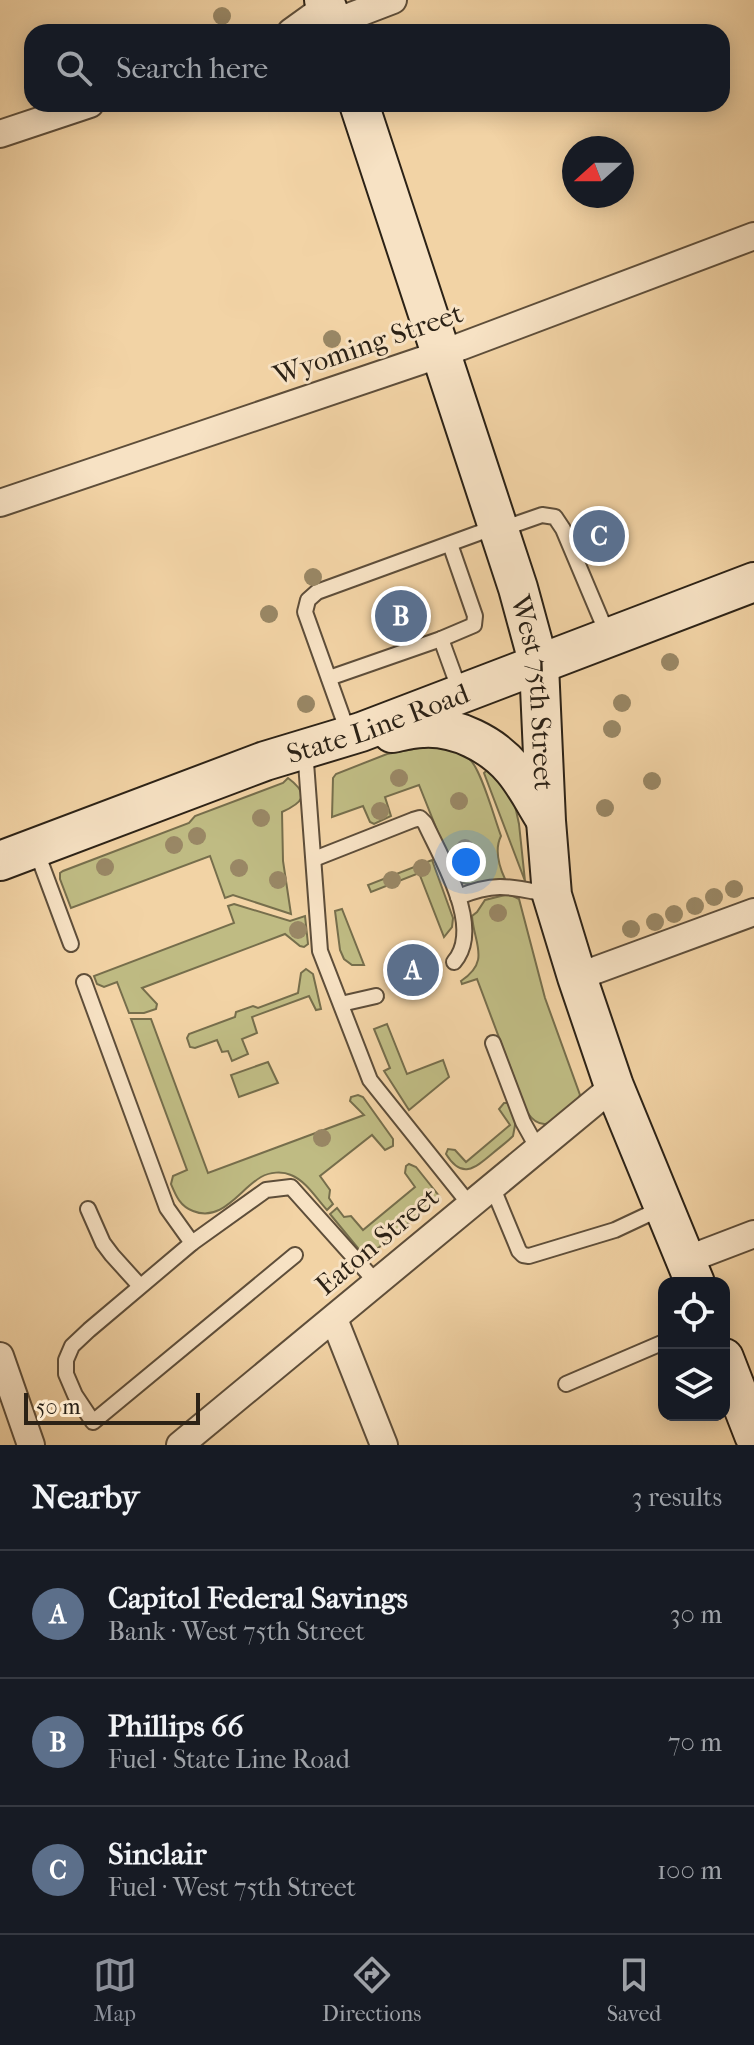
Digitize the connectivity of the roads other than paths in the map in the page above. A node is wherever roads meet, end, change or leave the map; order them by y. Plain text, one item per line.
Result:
1 (393, 0) edge
2 (330, 15) edge
3 (309, 24) edge
4 (66, 112) edge
5 (362, 112) edge
6 (0, 134) edge
7 (754, 236) edge
8 (441, 354) junction
9 (0, 503) edge
10 (499, 528) junction
11 (450, 544) junction
12 (754, 582) edge
13 (609, 638) junction
14 (441, 639) junction
15 (539, 665) junction
16 (329, 678) junction
17 (461, 694) junction
18 (355, 733) junction
19 (305, 749) junction
20 (546, 821) junction
21 (35, 847) junction
22 (314, 859) junction
23 (0, 861) edge
24 (552, 895) junction
25 (458, 897) junction
26 (754, 912) edge
27 (71, 944) dead end
28 (454, 962) dead end
29 (577, 977) junction
30 (84, 982) dead end
31 (376, 996) dead end
32 (341, 1004) junction
33 (493, 1043) dead end
34 (614, 1086) junction
35 (538, 1149) junction
36 (492, 1186) junction
37 (470, 1205) junction
38 (664, 1207) junction
39 (88, 1209) dead end
40 (754, 1234) edge
41 (192, 1243) junction
42 (295, 1255) dead end
43 (690, 1272) edge
44 (376, 1282) junction
45 (140, 1286) junction
46 (334, 1319) junction
47 (658, 1345) edge
48 (0, 1356) edge
49 (730, 1373) edge
50 (566, 1384) dead end
51 (754, 1435) edge
52 (31, 1445) edge
53 (180, 1445) edge
54 (384, 1445) edge

1 - 2 street
2 - 3 street
4 - 6 street
5 - 8 main road, West 75th Street
7 - 8 street, Wyoming Street
8 - 9 street, Wyoming Street
8 - 10 main road, West 75th Street
10 - 11 lane
10 - 13 lane
10 - 15 main road, West 75th Street
11 - 14 lane
11 - 16 lane
12 - 13 main road, State Line Road
13 - 15 main road, State Line Road
14 - 16 lane
14 - 17 lane
15 - 17 main road, State Line Road
15 - 20 main road, West 75th Street
16 - 18 lane
17 - 18 main road, State Line Road
18 - 19 main road, State Line Road
18 - 20 main road
19 - 21 main road, State Line Road
19 - 22 lane
20 - 24 main road, West 75th Street
21 - 23 main road, State Line Road
21 - 27 lane
22 - 25 lane
22 - 32 lane
24 - 25 lane
24 - 29 main road, West 75th Street
25 - 28 lane
26 - 29 street
29 - 34 main road, West 75th Street
30 - 41 lane
31 - 32 lane
32 - 37 lane
33 - 35 lane
34 - 35 street, Eaton Street
34 - 38 main road, West 75th Street
35 - 36 street, Eaton Street
36 - 37 street, Eaton Street
36 - 38 lane
37 - 44 street, Eaton Street
38 - 43 main road, West 75th Street
39 - 45 lane
40 - 43 street
41 - 44 lane
41 - 45 lane
42 - 45 lane
44 - 46 street, Eaton Street
46 - 53 street, Eaton Street
46 - 54 street
47 - 50 lane
48 - 52 street
49 - 51 main road

